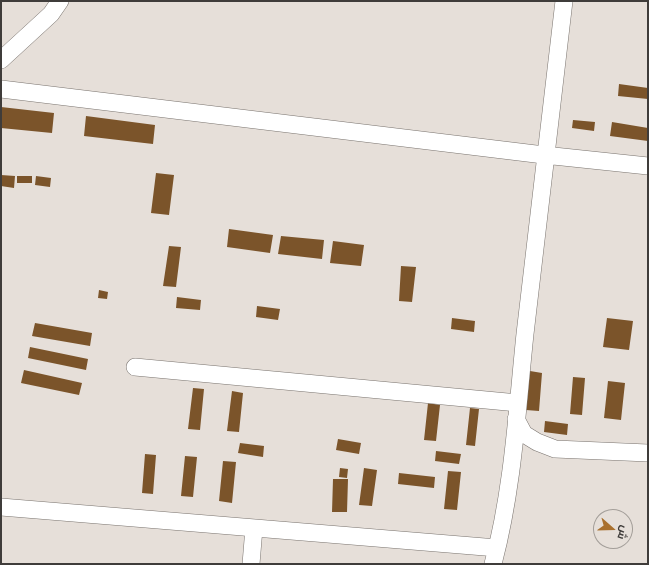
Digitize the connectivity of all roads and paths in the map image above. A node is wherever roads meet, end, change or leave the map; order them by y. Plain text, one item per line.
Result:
1 (60, 1) edge
2 (564, 1) edge
3 (1, 60) edge
4 (1, 89) edge
5 (544, 155) junction
6 (648, 166) edge
7 (135, 367) dead end
8 (517, 411) junction
9 (555, 449) junction
10 (648, 453) edge
11 (513, 458) junction
12 (1, 507) edge
13 (254, 528) junction
14 (495, 556) edge
15 (252, 564) edge

1 - 3 street
2 - 5 street
4 - 5 street
5 - 6 street
5 - 8 street
7 - 8 street
8 - 9 street
8 - 11 street
9 - 10 street
9 - 11 street
11 - 14 street
12 - 13 street
13 - 14 street
13 - 15 street

